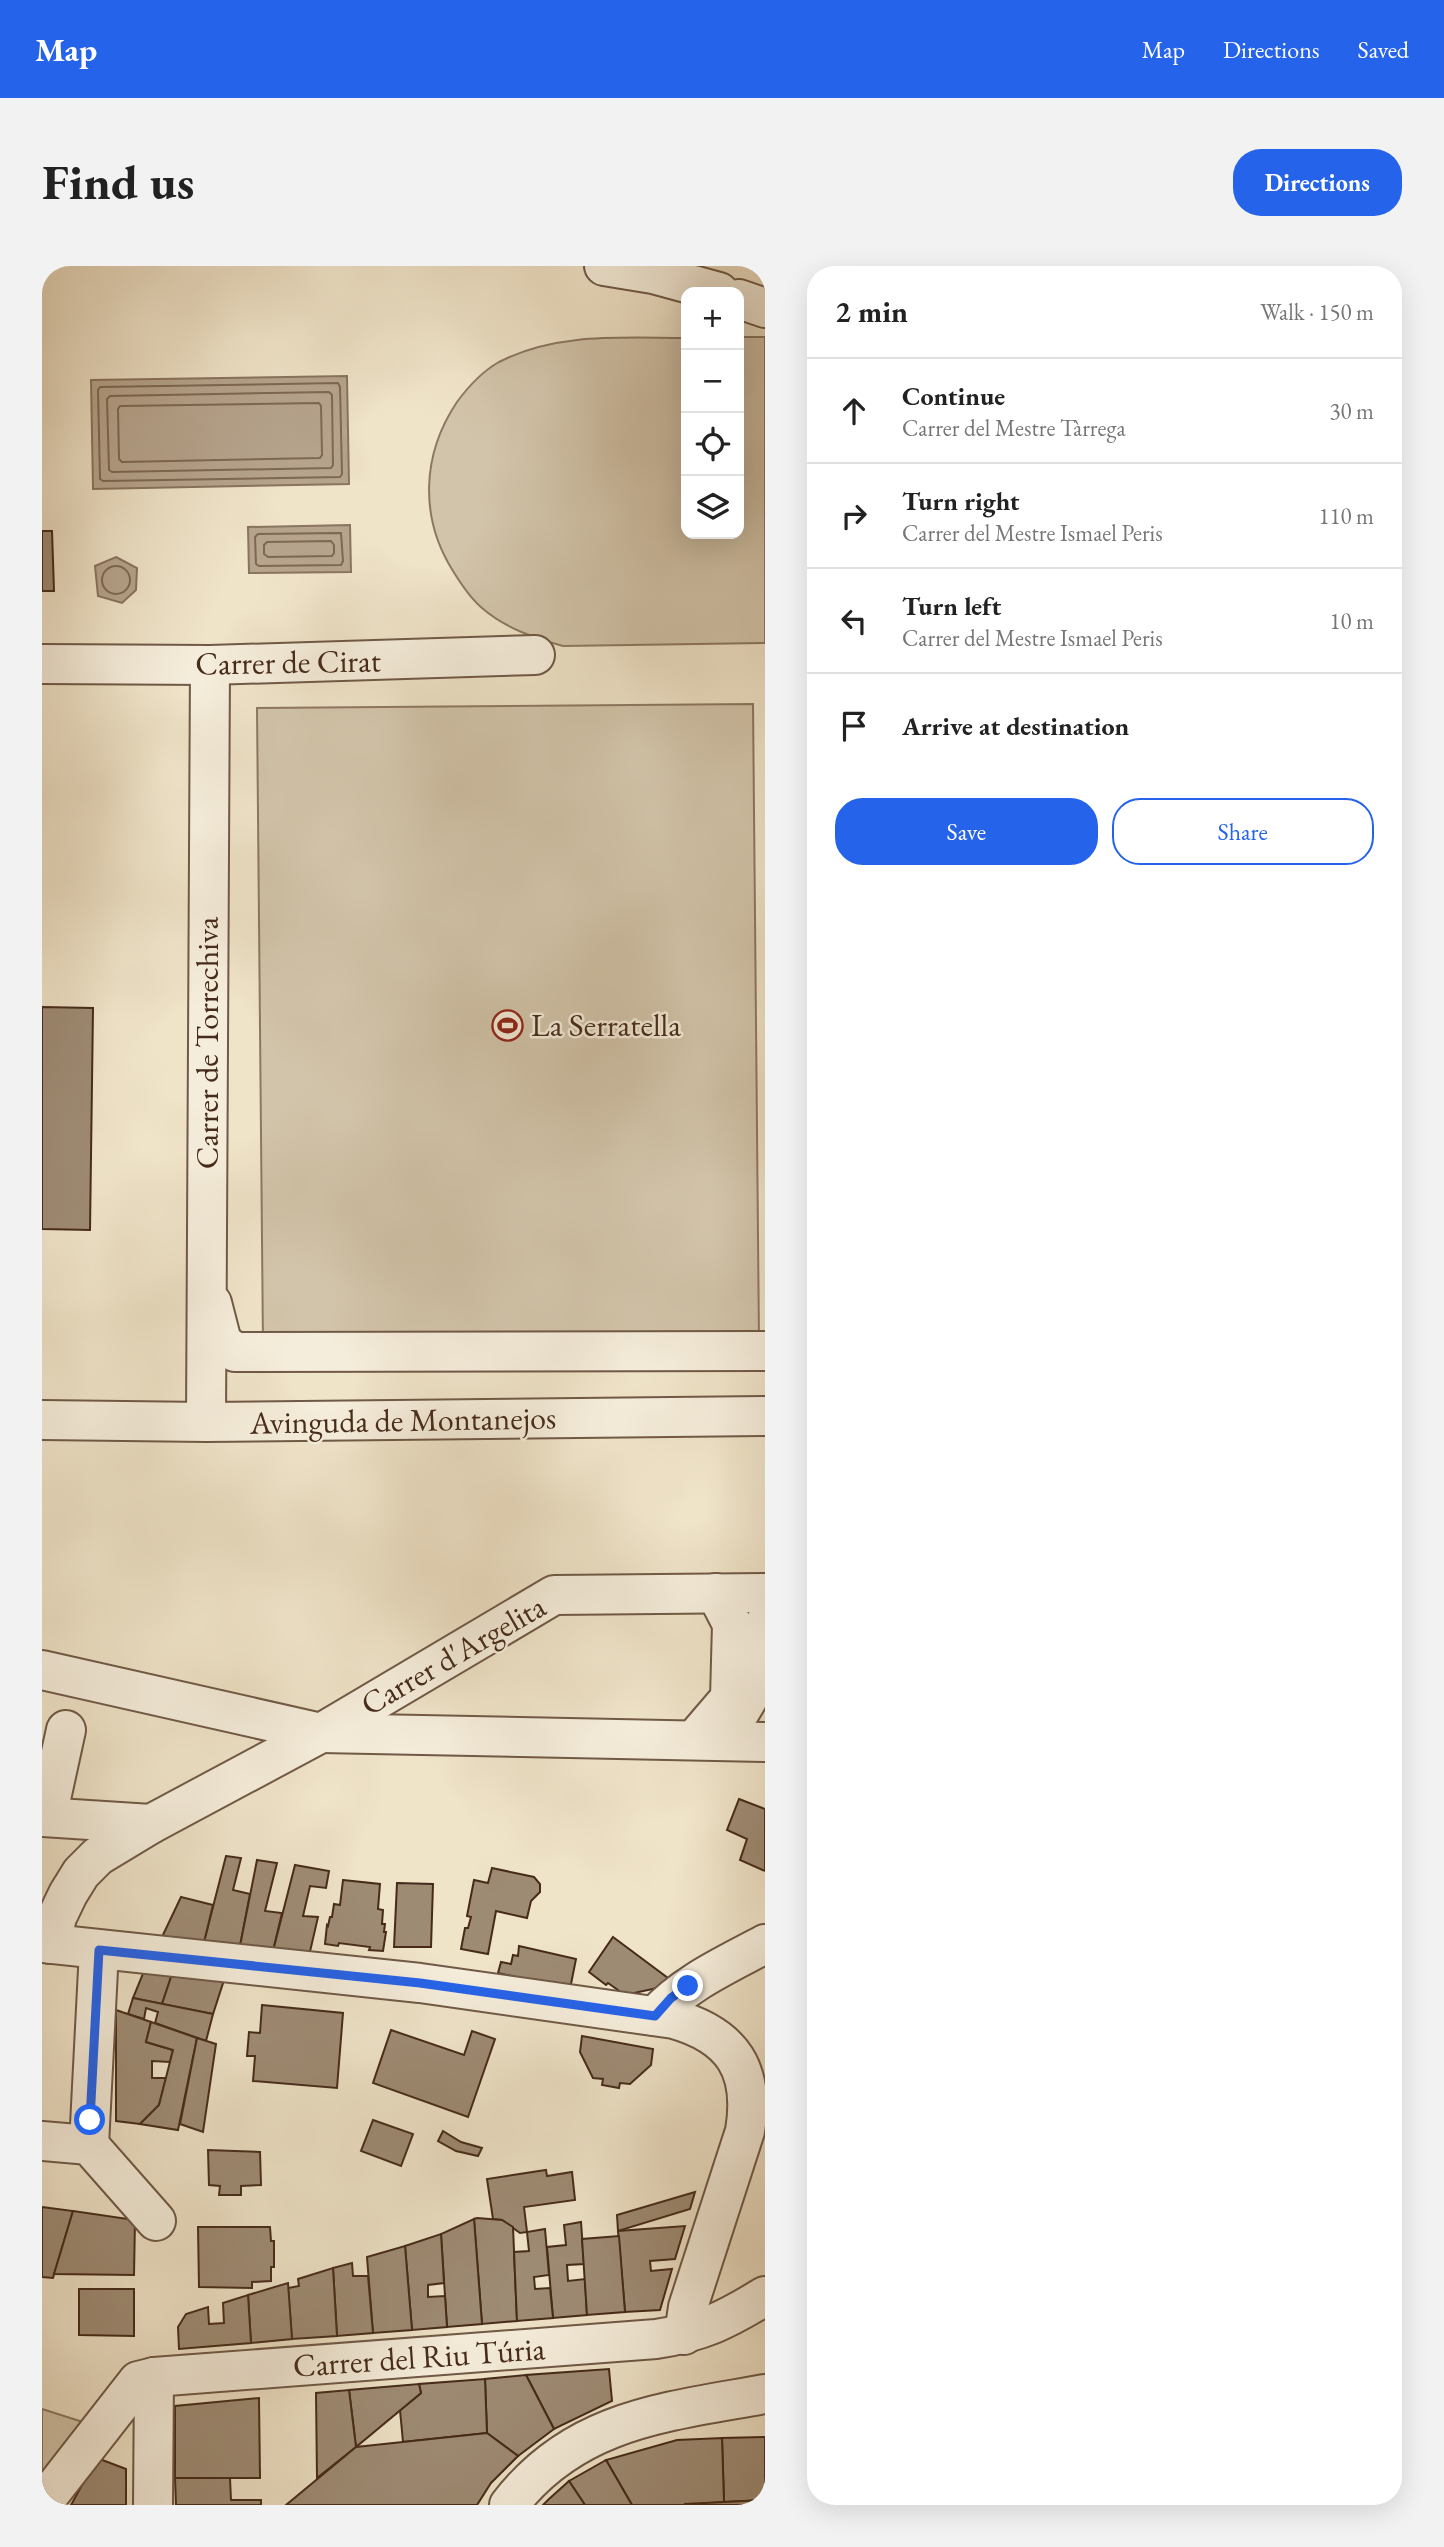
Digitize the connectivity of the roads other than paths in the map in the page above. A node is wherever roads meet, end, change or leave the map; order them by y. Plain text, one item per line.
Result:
1 (604, 266) edge
2 (701, 287) edge
3 (744, 301) edge
4 (765, 308) edge
5 (535, 655) dead end
6 (42, 664) edge
7 (210, 665) junction
8 (205, 1278) junction
9 (765, 1351) edge
10 (765, 1416) edge
11 (42, 1420) edge
12 (206, 1422) junction
13 (765, 1592) edge
14 (716, 1593) junction
15 (765, 1623) edge
16 (42, 1670) edge
17 (765, 1670) edge
18 (66, 1730) dead end
19 (321, 1732) junction
20 (709, 1740) junction
21 (765, 1742) edge
22 (45, 1817) edge
23 (151, 1824) junction
24 (46, 1943) edge
25 (765, 1944) edge
26 (99, 1950) junction
27 (655, 2016) junction
28 (90, 2132) junction
29 (42, 2141) edge
30 (156, 2221) dead end
31 (765, 2296) edge
32 (684, 2334) junction
33 (154, 2377) junction
34 (765, 2394) edge
35 (42, 2504) edge
36 (153, 2505) edge
37 (509, 2505) edge

1 - 2 street
3 - 4 street
5 - 7 street, Carrer de Cirat
6 - 7 street, Carrer de Cirat
7 - 8 street, Carrer de Torrechiva
8 - 9 street
8 - 12 street, Carrer de Torrechiva
10 - 12 street, Avinguda de Montanejos
11 - 12 street, Avinguda de Montanejos
13 - 14 street, Carrer d'Argelita
14 - 19 street, Carrer d'Argelita
14 - 20 street
15 - 17 street
16 - 19 street
17 - 20 street
18 - 22 street
19 - 20 street, Carrer d'Argelita
19 - 23 street, Carrer d'Argelita
20 - 21 street, Carrer d'Argelita
22 - 23 street
23 - 24 street, Carrer d'Argelita
24 - 26 street
25 - 27 street
26 - 27 street
26 - 28 street
27 - 32 street
28 - 29 street
28 - 30 street
31 - 32 street, Carrer del Riu Túria
32 - 33 street, Carrer del Riu Túria
33 - 35 street
33 - 36 street
34 - 37 street

